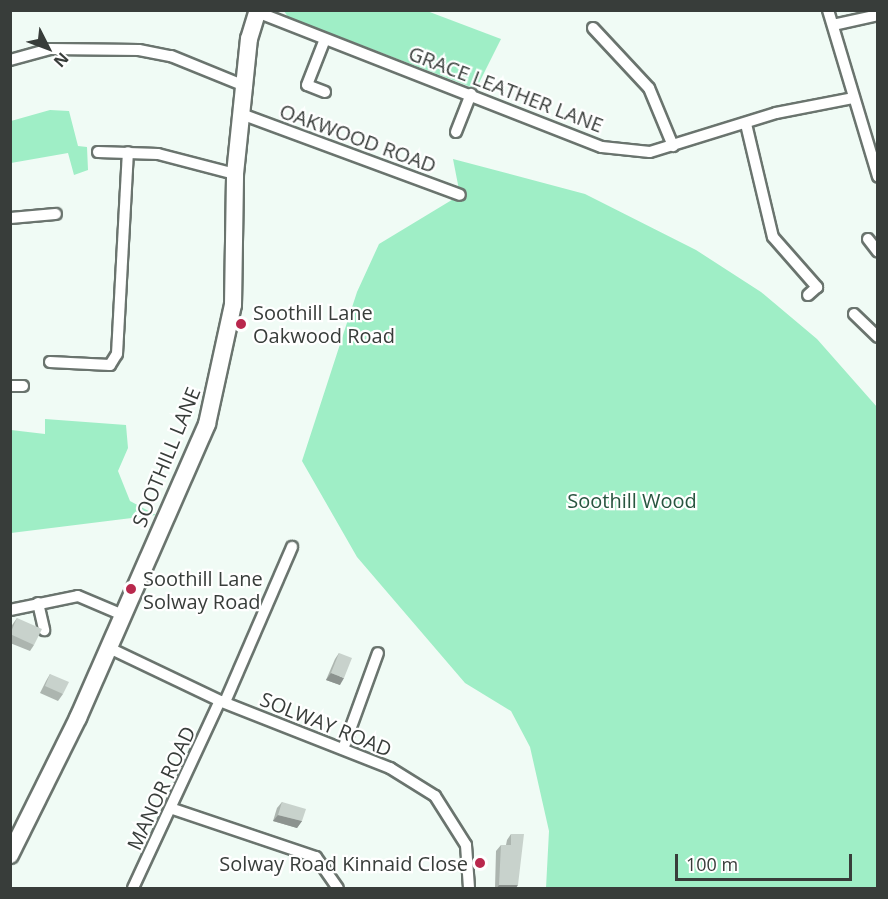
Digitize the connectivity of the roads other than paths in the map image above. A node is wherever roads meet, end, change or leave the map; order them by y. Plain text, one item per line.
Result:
1 (828, 10) edge
2 (257, 11) edge
3 (878, 15) edge
4 (832, 25) junction
5 (593, 28) dead end
6 (326, 39) junction
7 (10, 60) edge
8 (247, 87) junction
9 (325, 92) dead end
10 (471, 94) junction
11 (853, 98) junction
12 (244, 115) junction
13 (746, 124) junction
14 (456, 132) dead end
15 (673, 146) junction
16 (98, 152) dead end
17 (128, 152) junction
18 (874, 160) edge
19 (235, 174) junction
20 (878, 177) edge
21 (460, 195) dead end
22 (56, 214) dead end
23 (10, 218) edge
24 (868, 239) dead end
25 (878, 252) edge
26 (808, 295) dead end
27 (854, 314) dead end
28 (878, 337) edge
29 (50, 362) dead end
30 (10, 386) edge
31 (23, 386) dead end
32 (292, 547) dead end
33 (38, 603) junction
34 (10, 610) edge
35 (123, 615) junction
36 (44, 630) edge
37 (109, 648) junction
38 (378, 652) dead end
39 (222, 702) junction
40 (343, 749) junction
41 (173, 809) junction
42 (10, 855) edge
43 (133, 888) edge
44 (338, 888) edge
45 (469, 888) edge

1 - 4 street
2 - 6 street, GRACE LEATHER LANE
2 - 8 main road, SOOTHILL LANE
3 - 4 street
4 - 11 street
5 - 15 street
6 - 9 street
6 - 10 street, GRACE LEATHER LANE
7 - 8 street
8 - 12 main road, SOOTHILL LANE
10 - 14 street
10 - 15 street, GRACE LEATHER LANE
11 - 13 street, GRACE LEATHER LANE
11 - 18 street
12 - 19 main road, SOOTHILL LANE
12 - 21 street, OAKWOOD ROAD
13 - 15 street, GRACE LEATHER LANE
13 - 26 street
16 - 17 street
17 - 19 street
17 - 29 street
18 - 20 street
19 - 35 main road, SOOTHILL LANE
22 - 23 street
24 - 25 street
27 - 28 street
30 - 31 street
32 - 39 street, MANOR ROAD
33 - 34 street
33 - 35 street
33 - 36 street
35 - 37 main road, SOOTHILL LANE
37 - 39 street, SOLWAY ROAD
37 - 42 main road, SOOTHILL LANE
38 - 40 street
39 - 40 street, SOLWAY ROAD
39 - 41 street, MANOR ROAD
40 - 45 street, SOLWAY ROAD
41 - 43 street, MANOR ROAD
41 - 44 street

